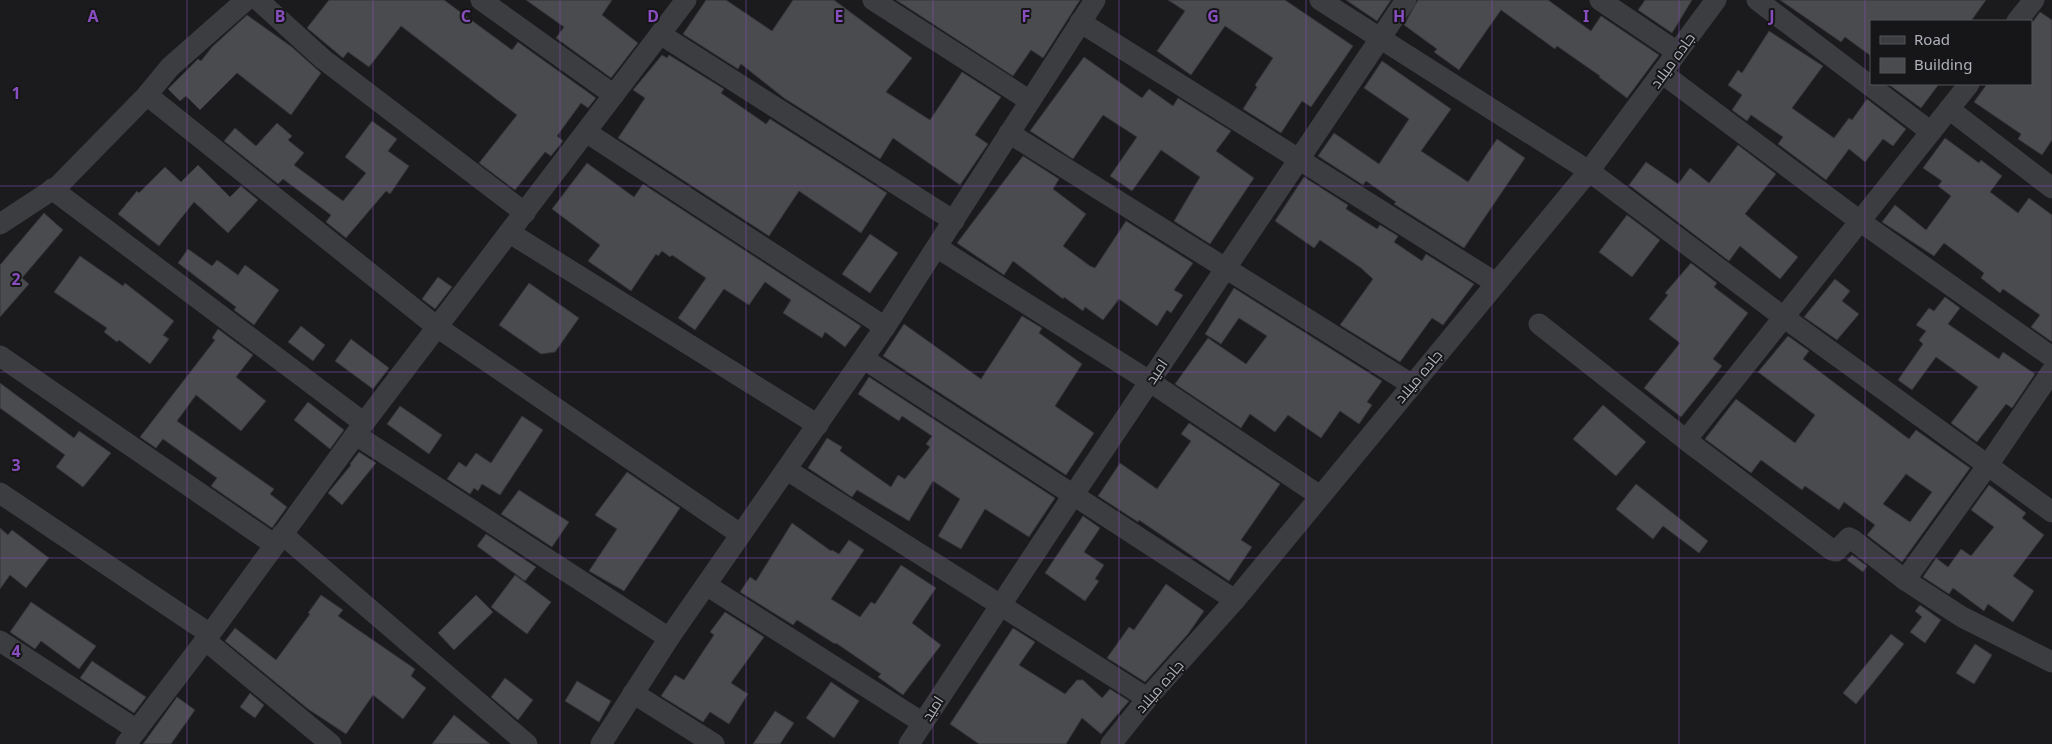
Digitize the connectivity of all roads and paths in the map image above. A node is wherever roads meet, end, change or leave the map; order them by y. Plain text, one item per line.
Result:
1 (246, 0) edge
2 (258, 0) edge
3 (481, 0) edge
4 (686, 0) edge
5 (873, 0) edge
6 (1095, 0) edge
7 (1320, 0) edge
8 (1406, 0) edge
9 (1600, 0) edge
10 (1716, 0) edge
11 (1757, 0) edge
12 (2034, 0) edge
13 (2041, 0) edge
14 (2052, 8) edge
15 (2018, 20) edge
16 (1080, 22) junction
17 (660, 34) junction
18 (1380, 38) junction
19 (1677, 52) junction
20 (1662, 73) junction
21 (1968, 85) edge
22 (147, 95) junction
23 (614, 95) junction
24 (1030, 101) junction
25 (1949, 109) junction
26 (586, 132) junction
27 (1931, 132) junction
28 (1009, 133) junction
29 (1298, 160) junction
30 (1589, 171) junction
31 (2052, 188) edge
32 (52, 189) junction
33 (525, 213) junction
34 (954, 222) junction
35 (1861, 222) junction
36 (0, 224) edge
37 (510, 233) junction
38 (938, 248) junction
39 (1225, 268) junction
40 (1496, 283) junction
41 (1782, 316) junction
42 (1539, 324) dead end
43 (437, 327) junction
44 (886, 327) junction
45 (0, 356) edge
46 (2052, 357) edge
47 (864, 359) junction
48 (2052, 371) edge
49 (1149, 381) junction
50 (1411, 384) junction
51 (818, 425) junction
52 (360, 429) junction
53 (1686, 440) junction
54 (1988, 465) junction
55 (787, 470) junction
56 (0, 493) edge
57 (1074, 494) junction
58 (1320, 496) junction
59 (2052, 512) edge
60 (740, 534) junction
61 (279, 540) junction
62 (1905, 580) junction
63 (706, 585) junction
64 (1235, 600) junction
65 (1000, 604) junction
66 (207, 637) junction
67 (669, 638) junction
68 (0, 641) edge
69 (2052, 662) edge
70 (633, 693) junction
71 (1148, 698) junction
72 (923, 723) junction
73 (130, 740) edge
74 (331, 744) edge
75 (527, 744) edge
76 (601, 744) edge
77 (714, 744) edge
78 (909, 744) edge
79 (1111, 744) edge

1 - 22 street
2 - 33 street
3 - 23 street
4 - 17 street
5 - 24 street
6 - 16 street
7 - 18 street
8 - 18 street, امید
9 - 19 street
10 - 19 street, جاده میلاد
11 - 27 street
12 - 15 street
13 - 14 street
16 - 24 street
16 - 29 street
17 - 23 street
17 - 34 street
18 - 29 street, امید
18 - 30 street
19 - 20 street, جاده میلاد
20 - 30 street, جاده میلاد
20 - 35 street
21 - 25 street
22 - 32 street
22 - 43 street
23 - 26 street
24 - 28 street
25 - 27 street
25 - 31 street
26 - 33 street
26 - 44 street
27 - 35 street
28 - 34 street
28 - 39 street
29 - 39 street, امید
29 - 40 street
30 - 40 street, جاده میلاد
30 - 41 street
32 - 36 street
32 - 52 street
33 - 37 street
34 - 38 street
35 - 41 street
35 - 46 street
37 - 43 street
37 - 51 street
38 - 44 street
38 - 49 street
39 - 49 street, امید
39 - 50 street
40 - 50 street, جاده میلاد
41 - 53 street
41 - 54 street
42 - 53 street
43 - 52 street
43 - 60 street
44 - 47 street
45 - 61 street
47 - 51 street
47 - 57 street
48 - 54 street
49 - 57 street, امید
49 - 58 street
50 - 58 street, جاده میلاد
51 - 55 street
52 - 61 street
52 - 67 street
53 - 62 street
54 - 59 street
54 - 62 street
55 - 60 street
55 - 65 street
56 - 66 street
57 - 64 street
57 - 65 street, امید
58 - 64 street, جاده میلاد
60 - 63 street
61 - 66 street
61 - 75 street
62 - 69 street
63 - 67 street
63 - 72 street
64 - 71 street, جاده میلاد
65 - 71 street
65 - 72 street, امید
66 - 73 street
66 - 74 street
67 - 70 street
68 - 73 street
70 - 76 street
70 - 77 street
71 - 79 street, جاده میلاد
72 - 78 street, امید

